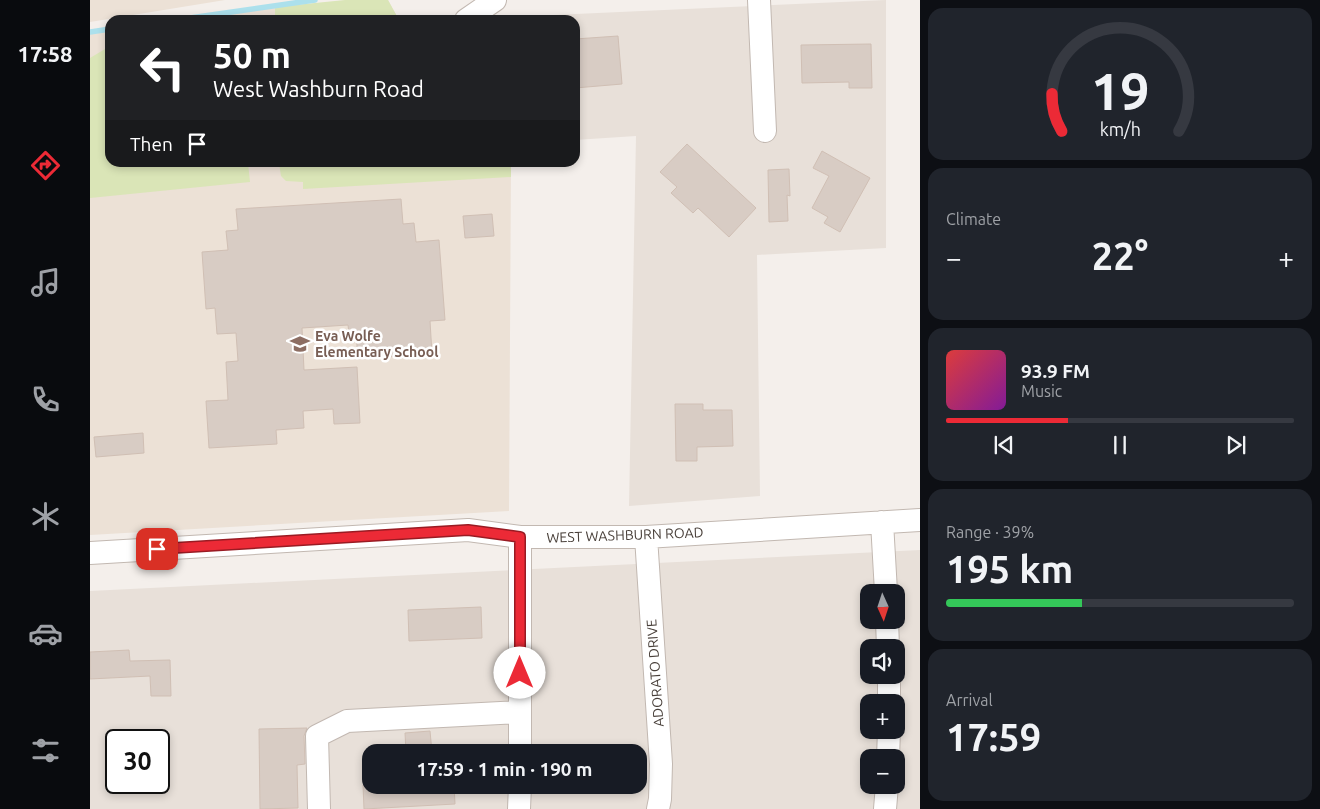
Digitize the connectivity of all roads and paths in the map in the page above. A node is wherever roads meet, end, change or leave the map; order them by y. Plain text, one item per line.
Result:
1 (495, 0) edge
2 (760, 0) edge
3 (473, 15) edge
4 (765, 131) dead end
5 (920, 520) edge
6 (882, 522) junction
7 (520, 537) junction
8 (646, 537) junction
9 (90, 554) edge
10 (886, 584) edge
11 (520, 712) junction
12 (520, 744) edge
13 (520, 794) edge
14 (886, 794) edge
15 (320, 809) edge
16 (520, 809) edge
17 (658, 809) edge
18 (885, 809) edge

1 - 3 street
2 - 4 street
5 - 6 street, WEST WASHBURN ROAD
6 - 8 street, WEST WASHBURN ROAD
6 - 10 street
7 - 8 street, WEST WASHBURN ROAD
7 - 9 street, WEST WASHBURN ROAD
7 - 11 street
8 - 17 street, ADORATO DRIVE
11 - 12 street
11 - 15 street
13 - 16 street
14 - 18 street

